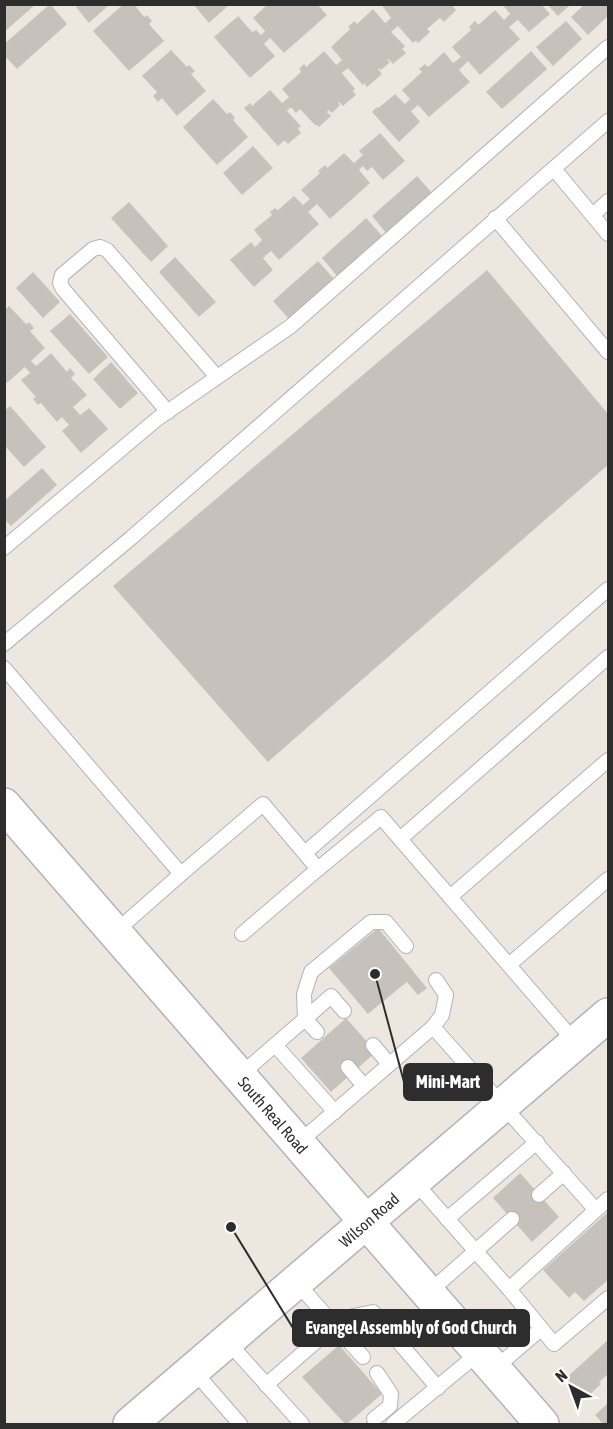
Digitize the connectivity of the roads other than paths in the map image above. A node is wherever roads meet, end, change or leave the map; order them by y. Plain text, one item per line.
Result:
1 (609, 46) edge
2 (609, 121) edge
3 (554, 169) junction
4 (609, 201) edge
5 (592, 215) junction
6 (495, 218) junction
7 (609, 234) edge
8 (609, 352) edge
9 (217, 377) junction
10 (168, 412) junction
11 (4, 548) edge
12 (609, 589) edge
13 (4, 644) edge
14 (609, 657) edge
15 (4, 668) edge
16 (609, 760) edge
17 (4, 806) edge
18 (400, 838) junction
19 (305, 853) junction
20 (318, 869) junction
21 (181, 874) junction
22 (609, 879) edge
23 (450, 897) junction
24 (114, 933) junction
25 (242, 934) dead end
26 (406, 946) dead end
27 (509, 965) junction
28 (436, 980) dead end
29 (344, 1011) dead end
30 (609, 1015) edge
31 (304, 1019) junction
32 (433, 1027) junction
33 (317, 1032) dead end
34 (576, 1043) junction
35 (275, 1045) junction
36 (373, 1045) dead end
37 (390, 1064) junction
38 (348, 1067) dead end
39 (239, 1076) junction
40 (364, 1086) junction
41 (504, 1105) junction
42 (335, 1112) junction
43 (537, 1142) junction
44 (298, 1143) junction
45 (564, 1173) junction
46 (414, 1181) junction
47 (539, 1195) dead end
48 (609, 1199) edge
49 (596, 1210) junction
50 (447, 1219) junction
51 (513, 1219) dead end
52 (366, 1222) junction
53 (475, 1251) junction
54 (296, 1282) junction
55 (509, 1289) junction
56 (428, 1293) junction
57 (609, 1298) edge
58 (335, 1325) junction
59 (541, 1329) junction
60 (227, 1341) junction
61 (363, 1357) dead end
62 (487, 1361) junction
63 (193, 1370) junction
64 (377, 1373) dead end
65 (266, 1385) junction
66 (438, 1388) junction
67 (374, 1419) dead end
68 (130, 1425) edge
69 (240, 1425) edge
70 (302, 1425) edge
71 (393, 1425) edge
72 (542, 1425) edge

1 - 9 lane
2 - 3 lane
3 - 5 lane
3 - 6 lane
4 - 5 lane
5 - 7 lane
6 - 8 lane
6 - 13 lane
9 - 10 lane
9 - 10 lane
10 - 11 lane
12 - 19 lane
14 - 18 lane
15 - 21 lane
16 - 23 lane
17 - 24 street, South Real Road
18 - 20 lane
18 - 23 lane
19 - 20 lane
19 - 21 lane
20 - 25 lane
21 - 24 lane
22 - 27 lane
23 - 27 lane
24 - 39 street, South Real Road
26 - 31 lane
27 - 34 lane
28 - 32 lane
29 - 31 lane
30 - 34 street, Wilson Road
31 - 33 lane
31 - 35 lane
32 - 37 lane
32 - 41 lane
34 - 41 street, Wilson Road
35 - 39 lane
35 - 42 lane
36 - 37 lane
37 - 40 lane
38 - 40 lane
39 - 44 street, South Real Road
40 - 42 lane
41 - 43 lane
41 - 46 street, Wilson Road
42 - 44 lane
43 - 45 lane
43 - 50 lane
44 - 52 street, South Real Road
45 - 47 lane
45 - 49 lane
46 - 50 lane
46 - 52 street, Wilson Road
48 - 49 lane
49 - 55 lane
50 - 53 lane
51 - 53 lane
52 - 54 street, Wilson Road
52 - 56 street, South Real Road
53 - 55 lane
53 - 56 lane
54 - 58 lane
54 - 60 street, Wilson Road
55 - 59 lane
56 - 62 street, South Real Road
57 - 59 lane
58 - 61 lane
58 - 65 lane
58 - 66 lane
59 - 62 lane
60 - 63 street, Wilson Road
60 - 65 lane
62 - 66 lane
62 - 72 street, South Real Road
63 - 68 street, Wilson Road
63 - 69 lane
64 - 67 lane
65 - 70 lane
66 - 71 lane

